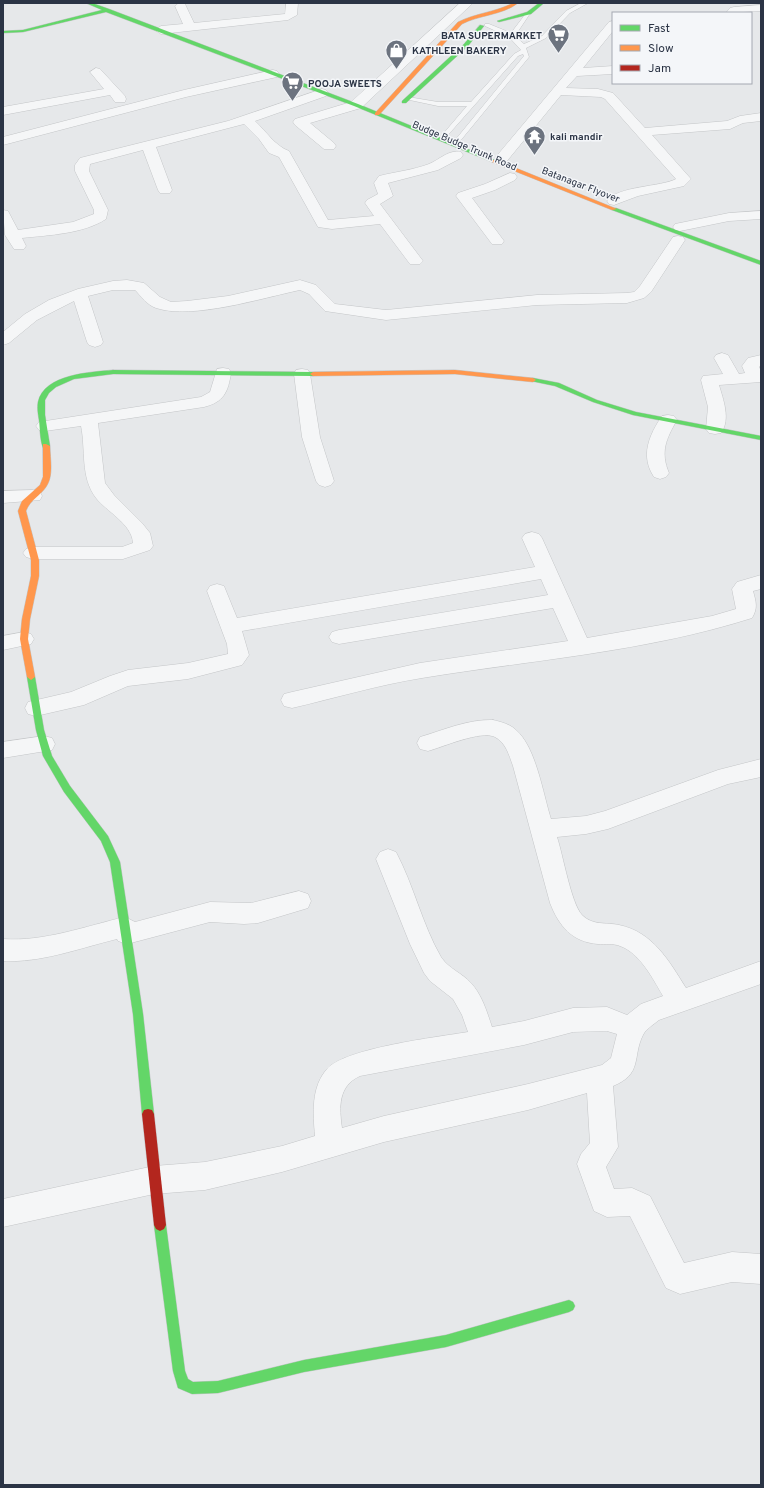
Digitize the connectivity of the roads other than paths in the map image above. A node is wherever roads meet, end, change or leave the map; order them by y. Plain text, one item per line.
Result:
1 (88, 3) edge
2 (292, 3) edge
3 (467, 3) edge
4 (516, 3) edge
5 (542, 3) edge
6 (585, 3) edge
7 (181, 6) dead end
8 (761, 8) edge
9 (107, 10) junction
10 (733, 12) edge
11 (530, 13) junction
12 (481, 14) junction
13 (468, 18) junction
14 (497, 22) junction
15 (484, 25) junction
16 (612, 25) edge
17 (190, 27) junction
18 (160, 30) junction
19 (3, 32) edge
20 (513, 35) junction
21 (524, 48) junction
22 (612, 70) edge
23 (96, 72) dead end
24 (573, 72) junction
25 (273, 74) junction
26 (558, 90) junction
27 (112, 91) junction
28 (322, 93) junction
29 (408, 99) junction
30 (473, 104) junction
31 (356, 106) junction
32 (131, 109) junction
33 (3, 111) edge
34 (378, 114) junction
35 (761, 117) edge
36 (247, 120) junction
37 (395, 122) junction
38 (643, 132) junction
39 (446, 134) junction
40 (458, 139) junction
41 (3, 141) edge
42 (148, 145) junction
43 (329, 146) dead end
44 (456, 155) junction
45 (502, 158) junction
46 (510, 177) junction
47 (165, 190) dead end
48 (614, 201) junction
49 (3, 214) edge
50 (761, 215) edge
51 (383, 219) junction
52 (680, 236) junction
53 (497, 241) dead end
54 (761, 256) edge
55 (415, 261) dead end
56 (761, 264) edge
57 (761, 271) edge
58 (80, 294) junction
59 (3, 340) edge
60 (95, 342) dead end
61 (722, 358) dead end
62 (761, 360) edge
63 (223, 373) junction
64 (302, 374) junction
65 (733, 378) junction
66 (88, 419) junction
67 (668, 420) junction
68 (45, 426) junction
69 (716, 429) junction
70 (761, 438) edge
71 (652, 466) dead end
72 (325, 481) dead end
73 (33, 496) junction
74 (3, 497) edge
75 (532, 538) dead end
76 (33, 553) junction
77 (548, 571) junction
78 (761, 582) edge
79 (217, 591) dead end
80 (561, 600) junction
81 (230, 626) junction
82 (339, 637) dead end
83 (24, 640) junction
84 (3, 643) edge
85 (581, 647) junction
86 (292, 700) dead end
87 (36, 708) junction
88 (428, 743) dead end
89 (44, 744) junction
90 (3, 750) edge
91 (761, 768) edge
92 (542, 829) junction
93 (388, 859) dead end
94 (299, 902) dead end
95 (126, 930) junction
96 (3, 950) edge
97 (761, 972) edge
98 (680, 1002) junction
99 (631, 1028) junction
100 (483, 1039) junction
101 (599, 1077) junction
102 (330, 1145) junction
103 (154, 1180) junction
104 (3, 1213) edge
105 (761, 1269) edge
106 (569, 1306) dead end

1 - 9 street
2 - 17 street
3 - 31 street
4 - 12 street
5 - 11 street
6 - 21 lane
7 - 17 street
8 - 10 street
9 - 18 street
9 - 19 street
11 - 14 street
11 - 20 lane
12 - 13 street
12 - 14 street
13 - 15 street
13 - 34 street
14 - 15 street
15 - 20 lane
15 - 29 street
16 - 24 street
17 - 18 street
18 - 25 street
20 - 21 lane
21 - 30 lane
21 - 40 lane
22 - 24 street
23 - 27 street
24 - 26 street
25 - 28 street
25 - 32 street
26 - 38 street
26 - 45 street
27 - 32 street
27 - 33 street
28 - 31 street
28 - 36 street
29 - 30 lane
29 - 34 street
30 - 39 lane
31 - 34 street
31 - 43 street
32 - 41 street
34 - 37 street
35 - 38 street
36 - 42 street
36 - 51 street
37 - 39 street, Budge Budge Trunk Road
37 - 44 street, Budge Budge Trunk Road
37 - 56 street, Batanagar Flyover
38 - 48 street
39 - 40 street, Budge Budge Trunk Road
40 - 45 street, Budge Budge Trunk Road
42 - 47 street
42 - 49 street
44 - 46 street, Budge Budge Trunk Road
44 - 51 street
45 - 48 street, Budge Budge Trunk Road
46 - 52 street, Budge Budge Trunk Road
46 - 53 street
48 - 52 street, Budge Budge Trunk Road
50 - 52 street
51 - 55 street
52 - 54 street, Budge Budge Trunk Road
52 - 57 street, Budge Budge Trunk Road
52 - 58 street
58 - 59 street
58 - 60 street
61 - 65 street
62 - 65 street
63 - 64 street
63 - 66 street
63 - 68 street
64 - 67 street
64 - 72 street
65 - 69 street
66 - 68 street
66 - 76 street
67 - 69 street
67 - 71 street
68 - 73 street
69 - 70 street
73 - 74 street
73 - 76 street
75 - 77 street
76 - 83 street
77 - 80 street
77 - 81 street
78 - 85 street
79 - 81 street
80 - 82 street
80 - 85 street
81 - 87 street
83 - 84 street
83 - 87 street
85 - 86 street
87 - 89 street
88 - 92 street
89 - 90 street
89 - 95 street
91 - 92 street
92 - 98 street
93 - 100 street
94 - 95 street
95 - 96 street
95 - 103 street
97 - 98 street
98 - 99 street
99 - 100 street
99 - 101 street
100 - 102 street
101 - 102 street
101 - 105 street
102 - 103 street
103 - 104 street
103 - 106 street

